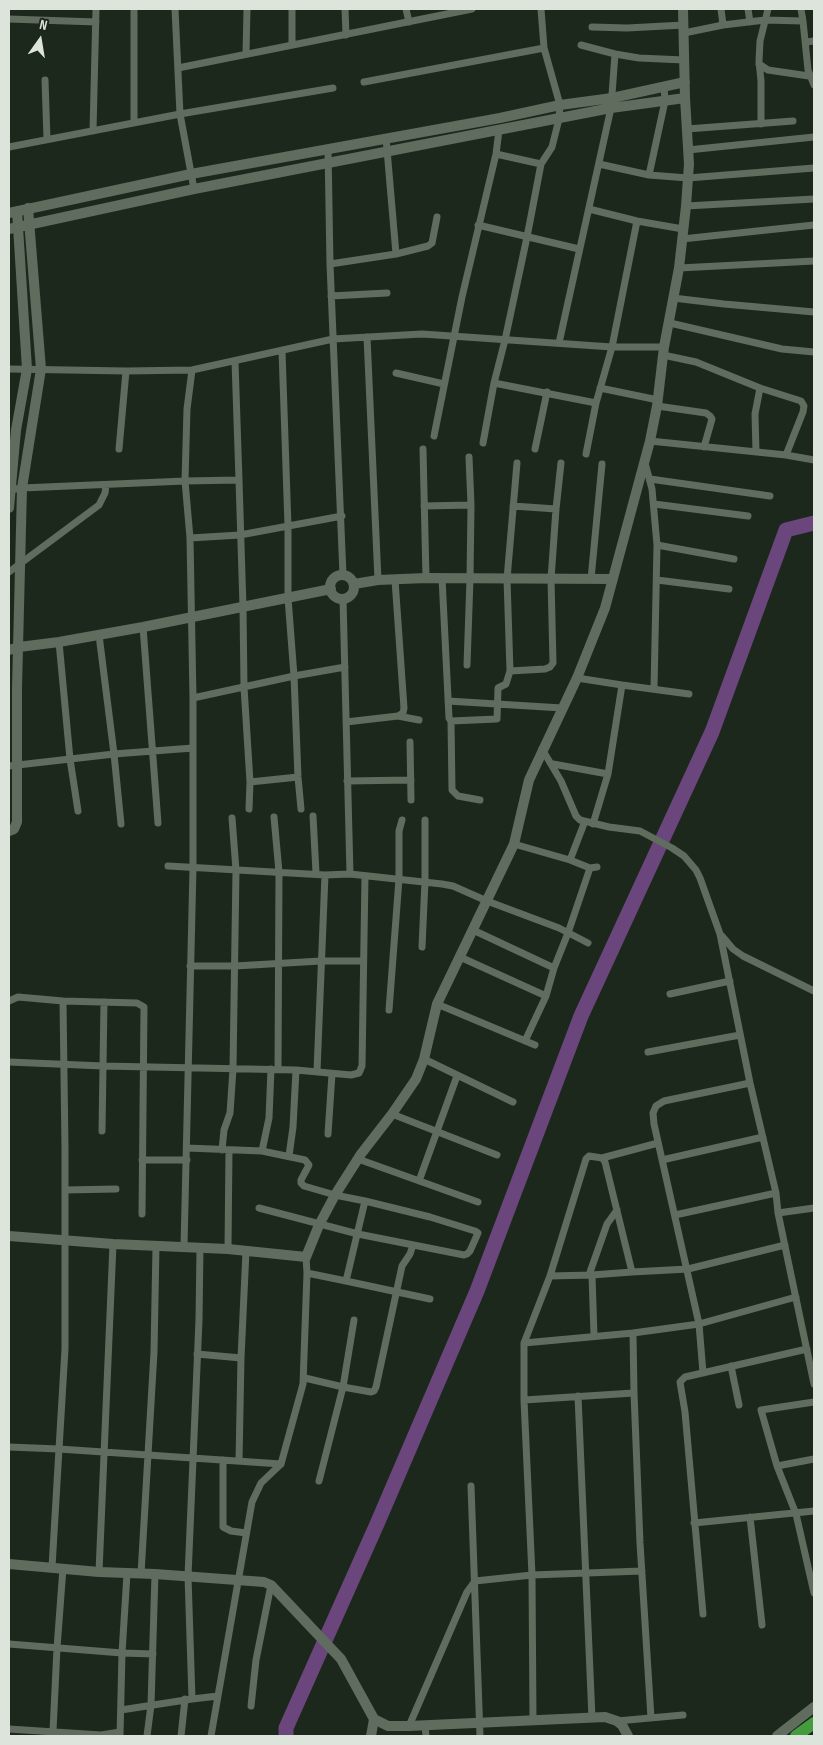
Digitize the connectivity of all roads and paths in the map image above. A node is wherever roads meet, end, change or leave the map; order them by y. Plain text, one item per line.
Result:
1 (96, 9) edge
2 (134, 9) edge
3 (175, 9) edge
4 (247, 9) edge
5 (292, 9) edge
6 (345, 9) edge
7 (406, 9) edge
8 (472, 9) edge
9 (541, 9) edge
10 (684, 9) edge
11 (721, 9) edge
12 (748, 9) edge
13 (768, 9) edge
14 (801, 9) edge
15 (9, 19) edge
16 (765, 20) junction
17 (803, 21) junction
18 (96, 22) junction
19 (409, 22) junction
20 (750, 22) junction
21 (723, 25) junction
22 (592, 27) dead end
23 (684, 29) junction
24 (346, 35) junction
25 (810, 42) edge
26 (292, 45) junction
27 (581, 45) dead end
28 (544, 48) junction
29 (246, 54) junction
30 (615, 54) junction
31 (684, 60) junction
32 (759, 64) junction
33 (178, 68) junction
34 (809, 76) junction
35 (45, 80) dead end
36 (364, 82) dead end
37 (685, 82) junction
38 (814, 85) edge
39 (664, 86) junction
40 (333, 88) dead end
41 (685, 98) junction
42 (665, 101) junction
43 (611, 103) junction
44 (560, 105) junction
45 (180, 114) junction
46 (559, 119) junction
47 (793, 121) dead end
48 (134, 122) junction
49 (761, 124) junction
50 (687, 129) junction
51 (499, 130) junction
52 (93, 131) junction
53 (814, 137) edge
54 (386, 138) junction
55 (47, 139) junction
56 (9, 148) edge
57 (328, 149) junction
58 (688, 150) junction
59 (388, 151) junction
60 (496, 154) junction
61 (328, 163) junction
62 (541, 164) junction
63 (599, 164) junction
64 (814, 168) edge
65 (191, 174) junction
66 (649, 175) junction
67 (688, 178) junction
68 (194, 188) junction
69 (814, 199) edge
70 (686, 206) junction
71 (28, 208) junction
72 (589, 209) junction
73 (13, 212) edge
74 (437, 217) dead end
75 (637, 221) junction
76 (30, 224) junction
77 (478, 225) junction
78 (814, 225) edge
79 (14, 228) edge
80 (682, 234) junction
81 (527, 237) junction
82 (579, 249) junction
83 (396, 254) junction
84 (814, 262) edge
85 (330, 264) junction
86 (679, 268) junction
87 (387, 293) dead end
88 (331, 296) junction
89 (674, 298) junction
90 (814, 312) edge
91 (670, 322) junction
92 (454, 336) junction
93 (367, 337) junction
94 (333, 339) junction
95 (505, 340) junction
96 (560, 343) junction
97 (612, 347) junction
98 (282, 350) junction
99 (664, 351) junction
100 (814, 352) edge
101 (235, 360) junction
102 (9, 369) edge
103 (41, 369) junction
104 (27, 370) junction
105 (192, 370) junction
106 (126, 371) junction
107 (396, 373) dead end
108 (494, 383) junction
109 (444, 384) junction
110 (600, 388) junction
111 (760, 388) junction
112 (547, 392) junction
113 (596, 403) junction
114 (658, 403) junction
115 (12, 430) edge
116 (434, 436) dead end
117 (650, 441) junction
118 (483, 443) dead end
119 (704, 447) junction
120 (119, 449) dead end
121 (423, 449) dead end
122 (535, 449) dead end
123 (756, 452) junction
124 (586, 454) dead end
125 (786, 455) junction
126 (469, 457) dead end
127 (645, 460) junction
128 (814, 460) edge
129 (517, 463) dead end
130 (561, 463) dead end
131 (602, 464) dead end
132 (650, 479) junction
133 (239, 480) junction
134 (185, 481) junction
135 (106, 485) junction
136 (22, 488) junction
137 (9, 490) edge
138 (770, 496) dead end
139 (654, 504) junction
140 (471, 505) junction
141 (424, 506) junction
142 (513, 506) junction
143 (9, 508) edge
144 (556, 509) junction
145 (342, 516) junction
146 (748, 516) dead end
147 (288, 526) junction
148 (240, 536) junction
149 (190, 538) junction
150 (657, 545) junction
151 (734, 559) dead end
152 (20, 564) junction
153 (9, 572) edge
154 (343, 575) junction
155 (426, 578) junction
156 (442, 578) junction
157 (470, 579) junction
158 (507, 579) junction
159 (551, 579) junction
160 (591, 579) junction
161 (378, 580) junction
162 (395, 580) junction
163 (613, 580) junction
164 (657, 580) junction
165 (354, 584) junction
166 (331, 589) junction
167 (729, 589) dead end
168 (288, 598) junction
169 (343, 598) junction
170 (244, 606) junction
171 (192, 616) junction
172 (143, 627) junction
173 (99, 635) junction
174 (59, 642) junction
175 (14, 648) edge
176 (467, 665) dead end
177 (345, 667) junction
178 (510, 671) junction
179 (294, 676) junction
180 (577, 678) junction
181 (622, 685) junction
182 (244, 687) junction
183 (654, 689) junction
184 (689, 694) dead end
185 (194, 698) junction
186 (448, 702) junction
187 (497, 705) junction
188 (562, 708) junction
189 (398, 716) junction
190 (419, 720) dead end
191 (450, 721) junction
192 (346, 722) junction
193 (410, 742) dead end
194 (193, 748) junction
195 (542, 749) junction
196 (154, 751) junction
197 (114, 754) junction
198 (70, 759) junction
199 (553, 764) junction
200 (13, 765) edge
201 (608, 774) junction
202 (298, 777) junction
203 (411, 780) junction
204 (347, 781) junction
205 (250, 782) junction
206 (411, 800) dead end
207 (480, 800) dead end
208 (249, 809) dead end
209 (301, 809) dead end
210 (78, 811) dead end
211 (313, 816) dead end
212 (274, 817) dead end
213 (232, 818) dead end
214 (402, 820) dead end
215 (425, 820) dead end
216 (585, 821) junction
217 (158, 823) dead end
218 (120, 824) dead end
219 (593, 824) junction
220 (9, 831) edge
221 (514, 844) junction
222 (570, 860) junction
223 (168, 866) dead end
224 (193, 868) junction
225 (236, 870) junction
226 (279, 872) junction
227 (316, 873) junction
228 (325, 874) junction
229 (350, 874) junction
230 (365, 876) junction
231 (399, 879) junction
232 (425, 881) junction
233 (487, 901) junction
234 (473, 930) junction
235 (568, 933) junction
236 (720, 934) junction
237 (588, 942) dead end
238 (422, 947) dead end
239 (460, 957) junction
240 (321, 961) junction
241 (362, 961) junction
242 (278, 964) junction
243 (190, 966) junction
244 (235, 966) junction
245 (554, 968) junction
246 (730, 980) junction
247 (814, 991) edge
248 (670, 994) dead end
249 (546, 996) junction
250 (9, 1001) edge
251 (63, 1001) junction
252 (104, 1002) junction
253 (437, 1004) junction
254 (389, 1010) dead end
255 (740, 1035) junction
256 (525, 1041) junction
257 (535, 1045) dead end
258 (648, 1052) dead end
259 (424, 1059) junction
260 (9, 1062) edge
261 (63, 1064) junction
262 (102, 1066) junction
263 (143, 1066) junction
264 (189, 1066) junction
265 (233, 1069) junction
266 (274, 1069) junction
267 (296, 1070) junction
268 (317, 1071) junction
269 (332, 1074) junction
270 (457, 1076) junction
271 (750, 1083) junction
272 (513, 1102) dead end
273 (392, 1114) junction
274 (102, 1131) dead end
275 (437, 1132) junction
276 (328, 1134) dead end
277 (763, 1137) junction
278 (658, 1143) junction
279 (187, 1148) junction
280 (225, 1150) junction
281 (262, 1151) junction
282 (497, 1155) dead end
283 (289, 1156) junction
284 (358, 1158) junction
285 (602, 1158) junction
286 (142, 1160) junction
287 (187, 1160) junction
288 (662, 1160) junction
289 (419, 1181) junction
290 (116, 1189) dead end
291 (65, 1190) junction
292 (776, 1193) junction
293 (335, 1195) junction
294 (365, 1201) junction
295 (478, 1202) dead end
296 (259, 1208) dead end
297 (814, 1208) edge
298 (617, 1210) junction
299 (778, 1213) junction
300 (142, 1214) dead end
301 (675, 1215) junction
302 (319, 1225) junction
303 (358, 1234) junction
304 (9, 1236) edge
305 (65, 1240) junction
306 (112, 1244) junction
307 (413, 1245) junction
308 (785, 1245) junction
309 (156, 1246) junction
310 (184, 1246) junction
311 (200, 1248) junction
312 (228, 1249) junction
313 (246, 1251) junction
314 (306, 1257) junction
315 (688, 1269) junction
316 (632, 1272) junction
317 (307, 1273) junction
318 (550, 1276) junction
319 (591, 1276) junction
320 (346, 1281) junction
321 (395, 1292) junction
322 (796, 1297) junction
323 (430, 1299) dead end
324 (354, 1320) dead end
325 (699, 1324) junction
326 (633, 1334) junction
327 (594, 1336) junction
328 (524, 1343) junction
329 (807, 1349) junction
330 (197, 1354) junction
331 (241, 1358) junction
332 (731, 1366) junction
333 (704, 1373) junction
334 (305, 1378) junction
335 (814, 1384) edge
336 (343, 1387) junction
337 (634, 1393) junction
338 (578, 1396) junction
339 (524, 1400) junction
340 (814, 1402) edge
341 (739, 1405) dead end
342 (9, 1447) edge
343 (59, 1449) junction
344 (104, 1452) junction
345 (148, 1455) junction
346 (193, 1457) junction
347 (814, 1459) edge
348 (223, 1460) junction
349 (239, 1461) junction
350 (281, 1464) junction
351 (778, 1466) junction
352 (319, 1481) dead end
353 (471, 1486) dead end
354 (814, 1511) edge
355 (796, 1514) junction
356 (750, 1517) junction
357 (694, 1524) junction
358 (246, 1533) junction
359 (9, 1564) edge
360 (52, 1567) junction
361 (63, 1568) junction
362 (812, 1570) edge
363 (642, 1571) junction
364 (99, 1572) junction
365 (586, 1573) junction
366 (127, 1574) junction
367 (141, 1574) junction
368 (155, 1574) junction
369 (188, 1576) junction
370 (532, 1576) junction
371 (238, 1579) junction
372 (476, 1581) junction
373 (272, 1585) junction
374 (814, 1593) edge
375 (703, 1614) dead end
376 (762, 1625) dead end
377 (9, 1644) edge
378 (57, 1648) junction
379 (122, 1653) junction
380 (153, 1654) junction
381 (218, 1696) junction
382 (189, 1699) junction
383 (151, 1705) junction
384 (251, 1706) dead end
385 (814, 1707) edge
386 (121, 1710) junction
387 (684, 1715) dead end
388 (592, 1718) junction
389 (651, 1718) junction
390 (374, 1719) junction
391 (533, 1720) junction
392 (617, 1721) junction
393 (480, 1722) junction
394 (814, 1724) edge
395 (410, 1726) junction
396 (9, 1729) edge
397 (53, 1731) junction
398 (425, 1731) edge
399 (120, 1734) edge
400 (147, 1736) edge
401 (182, 1736) edge
402 (212, 1736) edge
403 (371, 1736) edge
404 (480, 1736) edge
405 (628, 1736) edge
406 (777, 1736) edge
407 (796, 1736) edge

1 - 18 street
2 - 48 street
3 - 33 street
4 - 29 street
5 - 26 street
6 - 24 street
7 - 19 street
8 - 19 street
9 - 28 street
10 - 23 street
11 - 21 street
12 - 20 street
13 - 16 street
14 - 17 street
15 - 18 street
16 - 17 street
16 - 20 street
16 - 32 street
17 - 25 street
18 - 52 street
19 - 24 street
20 - 21 street
21 - 23 street
22 - 23 street
23 - 31 street
24 - 26 street
25 - 34 street
26 - 29 street
27 - 30 street
28 - 36 street
28 - 44 street
29 - 33 street
30 - 31 street
30 - 43 street
31 - 37 street
32 - 34 street
32 - 49 street
33 - 45 street
34 - 38 street
35 - 55 street
37 - 39 street
37 - 41 street
39 - 42 street
39 - 43 street
40 - 45 street
41 - 42 street
41 - 50 street
42 - 43 street
42 - 66 street
43 - 44 street
43 - 46 street
43 - 63 street
44 - 46 street
44 - 54 street
45 - 48 street
45 - 65 street
46 - 51 street
46 - 62 street
47 - 49 street
48 - 52 street
49 - 50 street
50 - 58 street
51 - 59 street
51 - 60 street
52 - 55 street
53 - 58 street
54 - 57 street
54 - 59 street
55 - 56 street
57 - 61 street
57 - 65 street
58 - 67 street
59 - 61 street
59 - 83 street
60 - 62 street
60 - 77 street
61 - 68 street
61 - 85 street
62 - 81 street
63 - 66 street
63 - 72 street
64 - 67 street
65 - 68 street
65 - 71 street
66 - 67 street
67 - 70 street
68 - 76 street
69 - 70 street
70 - 80 street
71 - 73 street
71 - 76 street
72 - 75 street
72 - 82 street
73 - 79 street
74 - 83 street
75 - 80 street
75 - 97 street
76 - 79 street
76 - 103 street
77 - 81 street
77 - 92 street
78 - 80 street
79 - 104 street
80 - 86 street
81 - 82 street
81 - 95 street
82 - 96 street
83 - 85 street
84 - 86 street
85 - 88 street
86 - 89 street
87 - 88 street
88 - 94 street
89 - 90 street
89 - 91 street
91 - 99 street
91 - 100 street
92 - 93 street
92 - 95 street
92 - 109 street
93 - 94 street
93 - 161 street
94 - 98 street
94 - 145 street
95 - 96 street
95 - 108 street
96 - 97 street
97 - 99 street
97 - 110 street
98 - 101 street
98 - 147 street
99 - 111 street
99 - 114 street
101 - 105 street
101 - 133 street
102 - 104 street
103 - 104 street
103 - 106 street
103 - 136 street
104 - 115 street
105 - 106 street
105 - 134 street
106 - 120 street
107 - 109 street
108 - 112 street
108 - 118 street
109 - 116 street
110 - 113 street
110 - 114 street
111 - 123 street
111 - 125 street
112 - 113 street
112 - 122 street
113 - 124 street
114 - 117 street
114 - 119 street
115 - 137 street
117 - 119 street
117 - 127 street
119 - 123 street
121 - 141 street
123 - 125 street
125 - 128 street
126 - 140 street
127 - 132 street
127 - 163 street
129 - 142 street
130 - 144 street
131 - 160 street
132 - 138 street
132 - 139 street
133 - 134 street
133 - 148 street
134 - 135 street
134 - 149 street
135 - 136 street
135 - 152 street
136 - 137 street
136 - 152 street
137 - 143 street
139 - 146 street
139 - 150 street
140 - 141 street
140 - 157 street
141 - 155 street
142 - 144 street
142 - 158 street
144 - 159 street
145 - 147 street
145 - 154 street
147 - 148 street
147 - 168 street
148 - 149 street
148 - 170 street
149 - 171 street
150 - 151 street
150 - 164 street
152 - 153 street
152 - 175 street
154 - 165 street
154 - 166 street
155 - 156 street
155 - 162 street
156 - 157 street
156 - 186 street
157 - 158 street
157 - 176 street
158 - 159 street
158 - 178 street
159 - 160 street
159 - 178 street
160 - 163 street
161 - 162 street
161 - 165 street
162 - 189 street
163 - 180 street
164 - 167 street
164 - 183 street
165 - 169 street
166 - 168 street
166 - 169 street
168 - 170 street
168 - 179 street
169 - 177 street
170 - 171 street
170 - 182 street
171 - 172 street
171 - 185 street
172 - 173 street
172 - 196 street
173 - 174 street
173 - 197 street
174 - 175 street
174 - 198 street
175 - 200 street
177 - 179 street
177 - 192 street
178 - 187 street
179 - 182 street
179 - 202 street
180 - 181 street
180 - 188 street
181 - 183 street
181 - 201 street
182 - 185 street
182 - 205 street
183 - 184 street
185 - 194 street
186 - 187 street
186 - 191 street
187 - 188 street
187 - 191 street
188 - 195 street
189 - 190 street
189 - 192 street
191 - 207 street
192 - 204 street
193 - 203 street
194 - 196 street
194 - 224 street
195 - 199 street
195 - 221 street
196 - 197 street
196 - 217 street
197 - 198 street
197 - 218 street
198 - 200 street
198 - 210 street
199 - 201 street
199 - 216 street
200 - 220 street
201 - 219 street
202 - 205 street
202 - 209 street
203 - 204 street
203 - 206 street
204 - 229 street
205 - 208 street
211 - 227 street
212 - 226 street
213 - 225 street
214 - 231 street
215 - 232 street
216 - 219 street
216 - 222 street
219 - 236 street
221 - 222 street
221 - 233 street
222 - 235 street
223 - 224 street
224 - 225 street
224 - 243 street
225 - 226 street
225 - 244 street
226 - 227 street
226 - 242 street
227 - 228 street
228 - 229 street
228 - 240 street
229 - 230 street
230 - 231 street
230 - 241 street
231 - 232 street
231 - 254 street
232 - 233 street
232 - 238 street
233 - 234 street
233 - 235 street
234 - 239 street
234 - 245 street
235 - 237 street
235 - 245 street
236 - 246 street
236 - 247 street
239 - 249 street
239 - 253 street
240 - 241 street
240 - 242 street
240 - 268 street
241 - 269 street
242 - 244 street
242 - 266 street
243 - 244 street
243 - 264 street
244 - 265 street
245 - 249 street
246 - 248 street
246 - 255 street
249 - 256 street
250 - 251 street
251 - 252 street
251 - 261 street
252 - 262 street
252 - 263 street
253 - 256 street
253 - 259 street
255 - 258 street
255 - 271 street
256 - 257 street
259 - 270 street
259 - 273 street
260 - 261 street
261 - 262 street
261 - 291 street
262 - 263 street
262 - 274 street
263 - 264 street
263 - 286 street
264 - 265 street
264 - 279 street
265 - 266 street
265 - 280 street
266 - 267 street
266 - 281 street
267 - 268 street
267 - 283 street
268 - 269 street
269 - 276 street
270 - 272 street
270 - 275 street
271 - 277 street
271 - 278 street
273 - 275 street
273 - 284 street
275 - 282 street
275 - 289 street
277 - 288 street
277 - 292 street
278 - 285 street
278 - 288 street
279 - 280 street
279 - 287 street
280 - 281 street
280 - 312 street
281 - 283 street
283 - 293 street
284 - 289 street
284 - 293 street
285 - 298 street
285 - 318 street
286 - 287 street
286 - 300 street
287 - 310 street
288 - 301 street
289 - 295 street
290 - 291 street
291 - 305 street
292 - 299 street
292 - 301 street
293 - 294 street
293 - 302 street
294 - 303 street
294 - 307 street
296 - 302 street
297 - 299 street
298 - 316 street
298 - 319 street
299 - 308 street
301 - 315 street
302 - 303 street
302 - 314 street
303 - 307 street
303 - 320 street
304 - 305 street
305 - 306 street
305 - 343 street
306 - 309 street
306 - 344 street
307 - 321 street
308 - 315 street
308 - 322 street
309 - 310 street
309 - 345 street
310 - 311 street
311 - 312 street
311 - 330 street
312 - 313 street
313 - 314 street
313 - 331 street
314 - 317 street
315 - 316 street
315 - 325 street
316 - 319 street
317 - 320 street
317 - 334 street
318 - 319 street
318 - 328 street
319 - 327 street
320 - 321 street
321 - 323 street
321 - 336 street
322 - 325 street
322 - 329 street
324 - 336 street
325 - 326 street
325 - 333 street
326 - 327 street
326 - 337 street
327 - 328 street
328 - 339 street
329 - 332 street
329 - 335 street
330 - 331 street
330 - 346 street
331 - 349 street
332 - 333 street
332 - 341 street
333 - 357 street
334 - 336 street
334 - 350 street
336 - 352 street
337 - 338 street
337 - 363 street
338 - 339 street
338 - 365 street
339 - 370 street
340 - 351 street
342 - 343 street
343 - 344 street
343 - 360 street
344 - 345 street
344 - 364 street
345 - 346 street
345 - 367 street
346 - 348 street
346 - 369 street
347 - 351 street
348 - 349 street
348 - 358 street
349 - 350 street
350 - 358 street
351 - 355 street
353 - 372 street
354 - 355 street
355 - 356 street
355 - 362 street
356 - 357 street
356 - 376 street
357 - 375 street
358 - 371 street
359 - 360 street
360 - 361 street
361 - 364 street
361 - 378 street
362 - 374 street
363 - 365 street
363 - 389 street
364 - 366 street
365 - 370 street
365 - 388 street
366 - 367 street
366 - 379 street
367 - 368 street
368 - 369 street
368 - 380 street
369 - 371 street
369 - 382 street
370 - 372 street
370 - 391 street
371 - 373 street
371 - 381 street
372 - 393 street
372 - 395 street
373 - 384 street
373 - 390 street
377 - 378 street
378 - 379 street
378 - 397 street
379 - 380 street
379 - 386 street
380 - 383 street
381 - 382 street
381 - 402 street
382 - 383 street
382 - 401 street
383 - 386 street
383 - 400 street
385 - 406 street
386 - 399 street
387 - 389 street
388 - 391 street
388 - 392 street
389 - 392 street
390 - 395 street
390 - 403 street
391 - 393 street
392 - 405 street
393 - 398 street
393 - 404 street
394 - 407 highway
395 - 398 street
396 - 397 street
397 - 399 street

